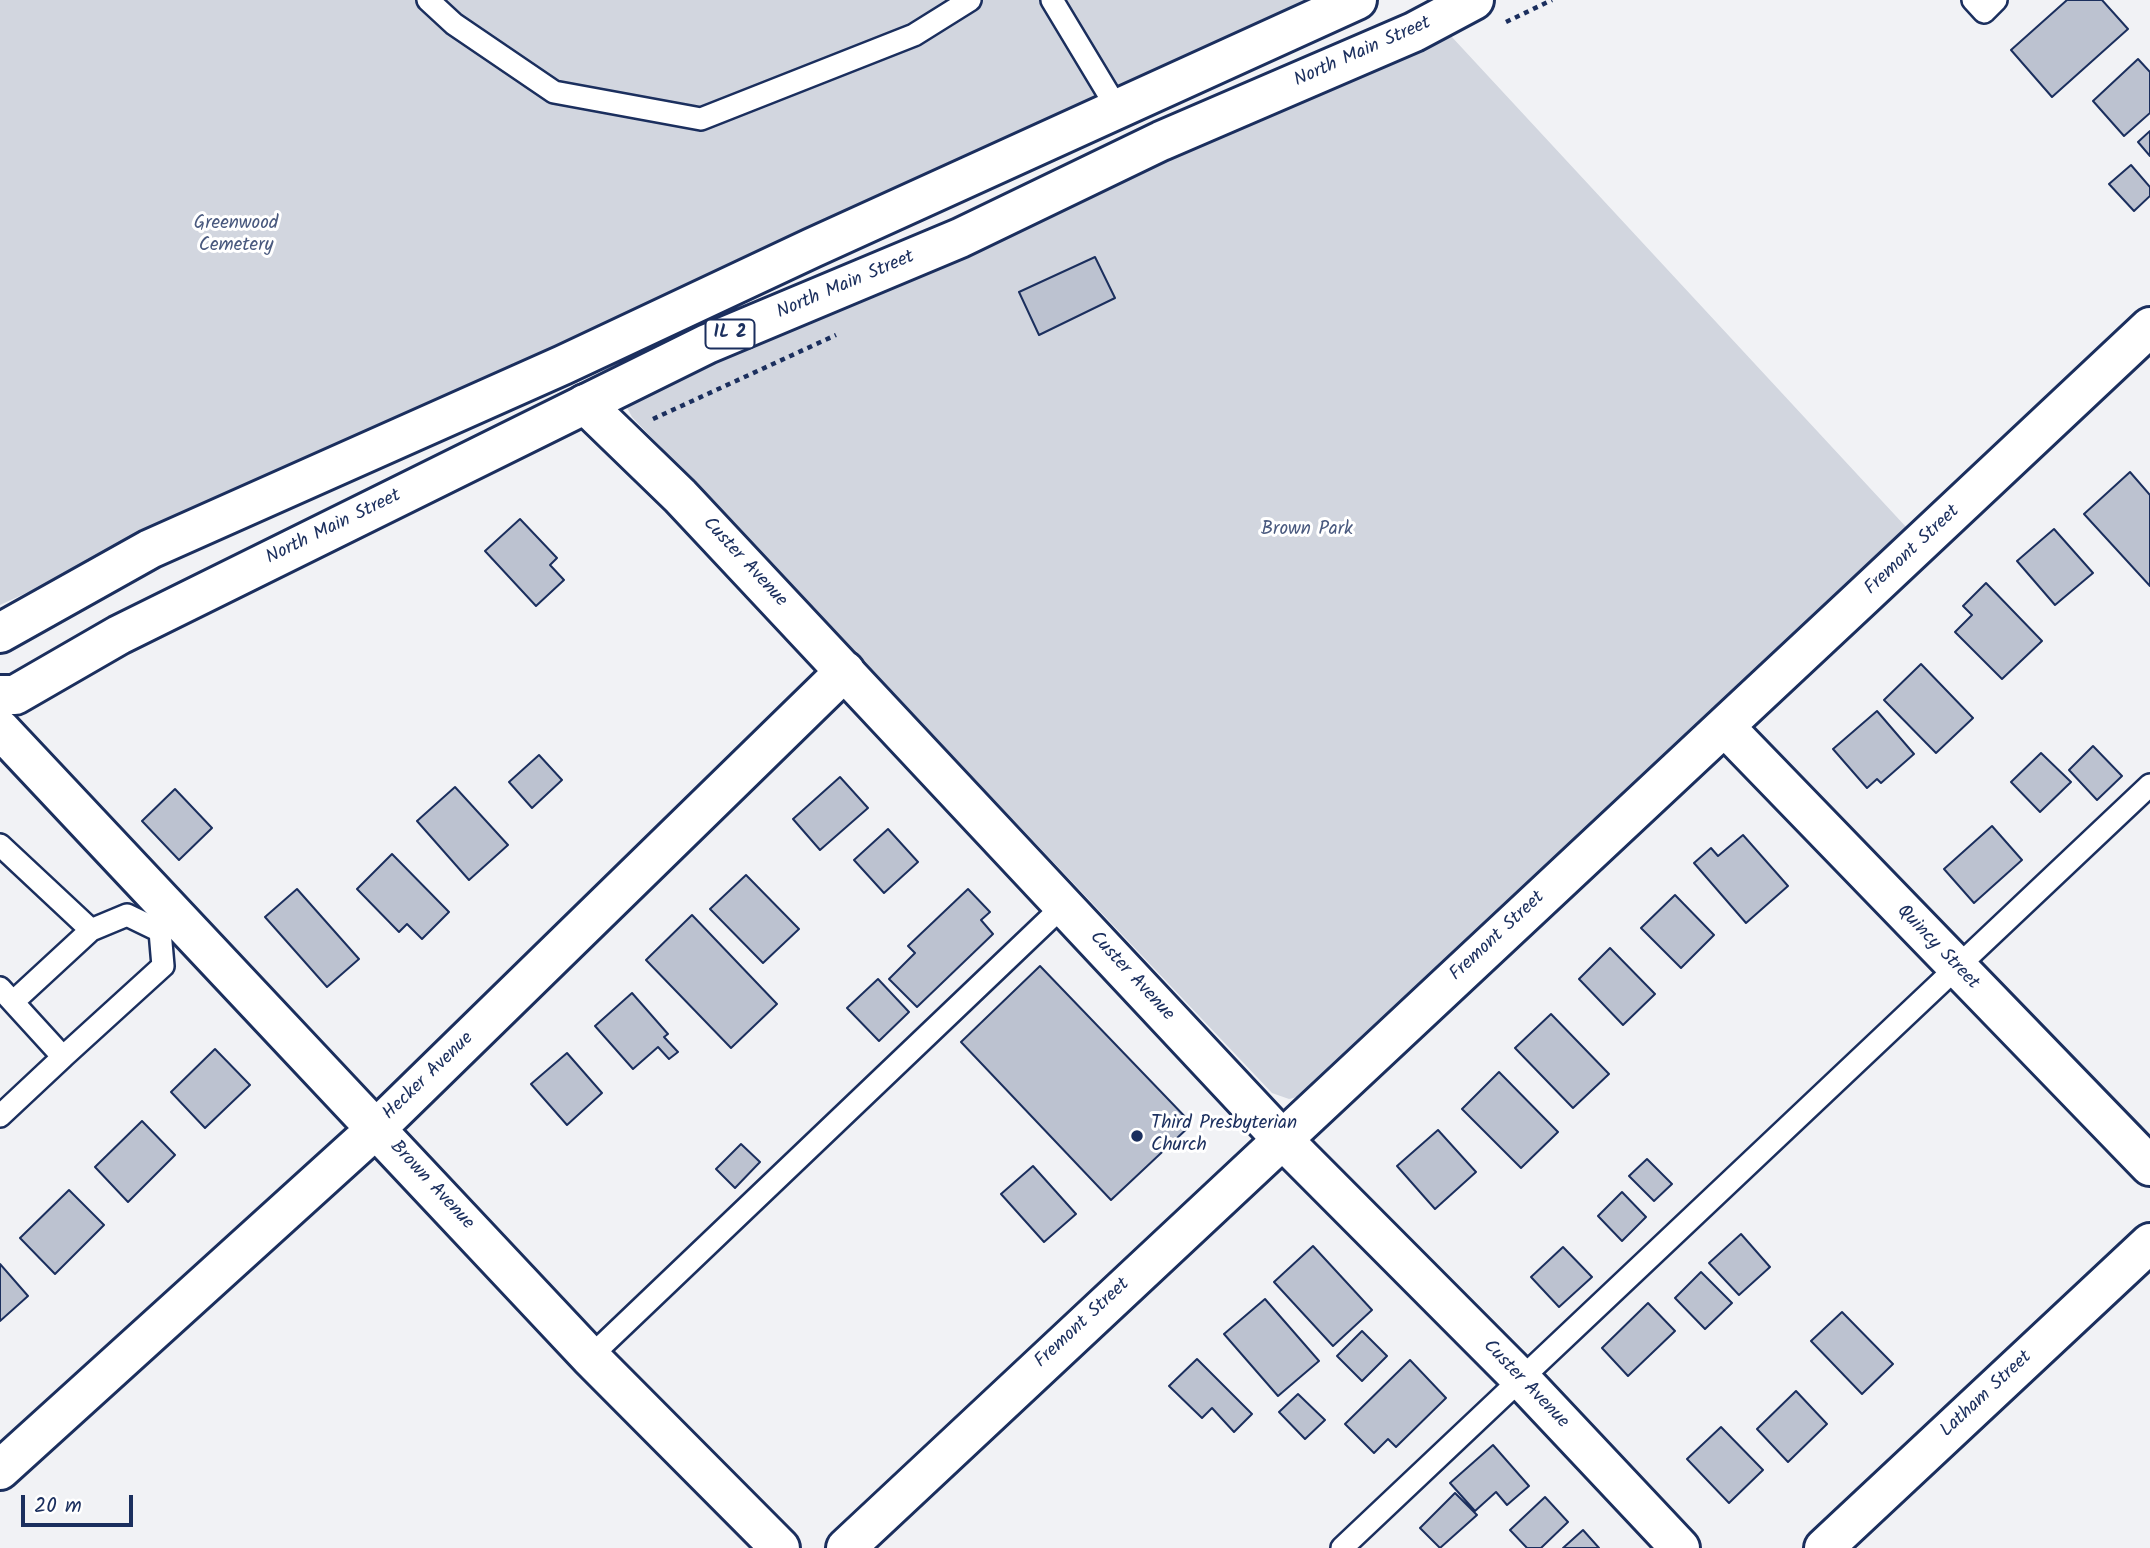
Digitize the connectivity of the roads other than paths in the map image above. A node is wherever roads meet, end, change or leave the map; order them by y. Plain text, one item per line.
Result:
1 (428, 0) edge
2 (970, 0) edge
3 (1052, 0) edge
4 (1357, 0) edge
5 (1973, 0) edge
6 (1996, 0) edge
7 (1486, 13) edge
8 (1117, 108) junction
9 (2150, 327) edge
10 (585, 404) junction
11 (0, 633) edge
12 (845, 671) junction
13 (0, 695) edge
14 (1726, 728) junction
15 (0, 729) edge
16 (2150, 785) edge
17 (0, 845) edge
18 (1064, 905) junction
19 (168, 923) junction
20 (91, 930) junction
21 (1956, 968) junction
22 (7, 995) edge
23 (63, 1057) junction
24 (0, 1116) edge
25 (376, 1128) junction
26 (1280, 1137) junction
27 (2150, 1166) edge
28 (2150, 1243) edge
29 (590, 1357) junction
30 (1521, 1379) junction
31 (0, 1470) edge
32 (780, 1548) edge
33 (846, 1548) edge
34 (1342, 1548) edge
35 (1680, 1548) edge
36 (1824, 1548) edge

1 - 2 lane
3 - 8 lane
4 - 8 street, IL 2
5 - 6 lane
7 - 10 street, North Main Street / IL 2
8 - 11 street, IL 2
9 - 14 street, Fremont Street
10 - 12 street, Custer Avenue
10 - 13 street, North Main Street / IL 2
12 - 18 street, Custer Avenue
12 - 25 street, Hecker Avenue
14 - 21 street, Quincy Street
14 - 26 street, Fremont Street
15 - 19 street, Brown Avenue
16 - 21 lane
17 - 20 lane
18 - 26 street, Custer Avenue
18 - 29 lane
19 - 20 lane
19 - 23 lane
19 - 25 street, Brown Avenue
20 - 22 lane
21 - 27 street, Quincy Street
21 - 30 lane
22 - 23 lane
23 - 24 lane
25 - 29 street, Brown Avenue
25 - 31 street, Hecker Avenue
26 - 30 street, Custer Avenue
26 - 33 street, Fremont Street
28 - 36 street, Latham Street
29 - 32 street, Brown Avenue
30 - 34 lane
30 - 35 street, Custer Avenue

